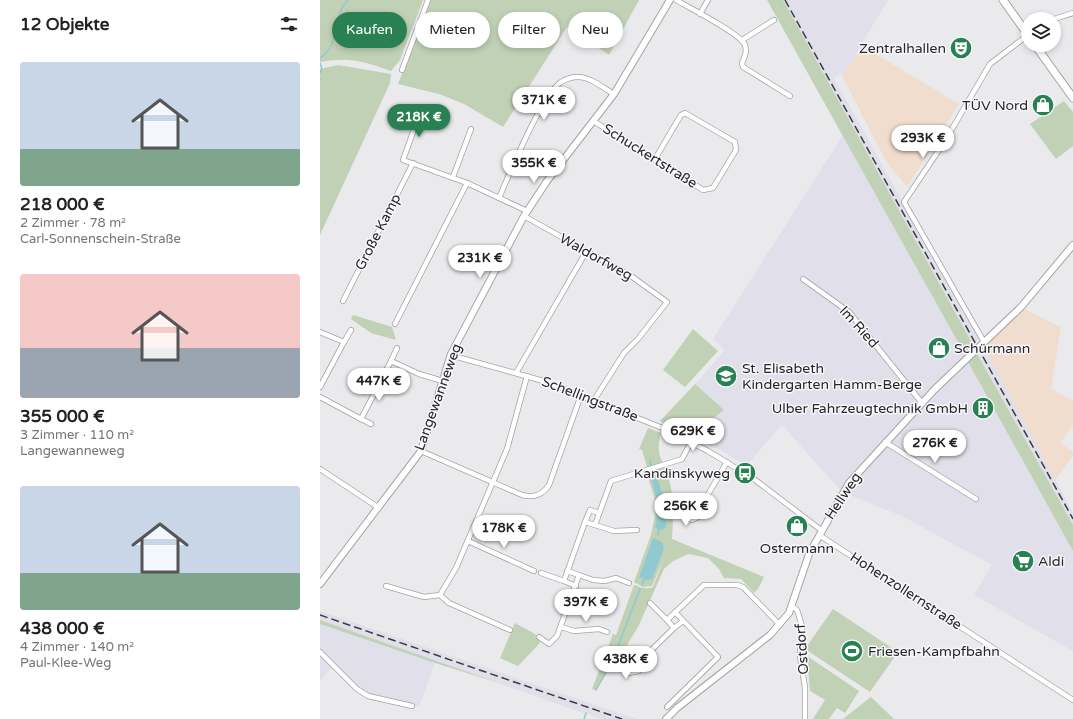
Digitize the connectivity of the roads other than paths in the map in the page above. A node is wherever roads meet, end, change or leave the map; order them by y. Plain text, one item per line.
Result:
1 (428, 0) edge
2 (670, 0) edge
3 (676, 0) edge
4 (708, 0) edge
5 (1003, 0) edge
6 (1073, 13) edge
7 (700, 14) junction
8 (1061, 17) edge
9 (774, 20) dead end
10 (1021, 25) edge
11 (742, 40) junction
12 (1021, 40) edge
13 (1040, 52) edge
14 (402, 70) dead end
15 (614, 94) junction
16 (790, 96) dead end
17 (1073, 98) edge
18 (421, 110) dead end
19 (594, 122) junction
20 (471, 129) dead end
21 (655, 159) junction
22 (413, 163) junction
23 (453, 177) junction
24 (467, 182) junction
25 (500, 198) junction
26 (525, 214) junction
27 (1073, 245) edge
28 (586, 252) junction
29 (803, 279) dead end
30 (344, 300) dead end
31 (395, 324) dead end
32 (351, 330) dead end
33 (320, 332) edge
34 (344, 342) junction
35 (984, 342) junction
36 (397, 348) dead end
37 (450, 355) junction
38 (391, 361) junction
39 (516, 373) junction
40 (527, 376) junction
41 (322, 380) edge
42 (443, 381) junction
43 (320, 387) edge
44 (581, 395) junction
45 (320, 397) edge
46 (594, 400) junction
47 (922, 403) junction
48 (361, 419) junction
49 (371, 424) dead end
50 (691, 442) junction
51 (885, 442) junction
52 (421, 451) junction
53 (727, 462) junction
54 (320, 469) edge
55 (492, 483) junction
56 (976, 499) dead end
57 (379, 508) junction
58 (672, 512) dead end
59 (599, 513) junction
60 (585, 522) junction
61 (595, 525) junction
62 (637, 530) dead end
63 (820, 532) junction
64 (468, 541) junction
65 (534, 571) dead end
66 (567, 571) junction
67 (541, 573) dead end
68 (579, 575) junction
69 (564, 581) junction
70 (630, 583) dead end
71 (320, 584) edge
72 (386, 586) dead end
73 (576, 586) junction
74 (440, 595) junction
75 (650, 603) dead end
76 (792, 606) junction
77 (675, 612) junction
78 (667, 620) junction
79 (683, 620) junction
80 (780, 625) junction
81 (561, 627) junction
82 (674, 628) junction
83 (510, 630) dead end
84 (607, 632) dead end
85 (539, 637) dead end
86 (320, 652) edge
87 (617, 667) dead end
88 (1073, 700) edge
89 (412, 706) dead end
90 (667, 707) dead end
91 (666, 719) edge
92 (805, 719) edge

1 - 14 street
2 - 15 street, Langewanneweg
3 - 7 street
4 - 7 street
5 - 10 main road
6 - 8 street
7 - 11 street
9 - 11 street
11 - 16 street
12 - 35 street
13 - 17 main road
15 - 19 street, Langewanneweg
15 - 25 street
18 - 22 street, Waldorfweg
19 - 21 street, Schuckertstraße
19 - 26 street, Langewanneweg
20 - 23 street
21 - 21 street, Schuckertstraße
22 - 23 street, Waldorfweg
22 - 30 street, Große Kamp
23 - 24 street, Waldorfweg
24 - 25 street, Waldorfweg
24 - 31 street
25 - 26 street, Waldorfweg
26 - 28 street, Waldorfweg
26 - 37 street, Langewanneweg
27 - 35 street, Hellweg
28 - 39 street
28 - 46 street, Waldorfweg
29 - 47 street, Im Ried
32 - 34 street
33 - 34 street
34 - 41 street
35 - 47 street, Hellweg
36 - 38 street
37 - 39 street, Schellingstraße
37 - 42 street, Langewanneweg
38 - 42 street
38 - 48 street
39 - 40 street, Schellingstraße
40 - 44 street, Schellingstraße
40 - 55 street
41 - 43 street
42 - 52 street, Langewanneweg
44 - 46 street, Schellingstraße
44 - 55 street
45 - 48 street
46 - 50 street, Schellingstraße
47 - 51 street, Hellweg
48 - 49 street
50 - 53 street, Schellingstraße
50 - 59 street
51 - 56 street
51 - 63 street, Hellweg
52 - 55 street
52 - 57 street, Langewanneweg
53 - 58 street
53 - 63 street, Schellingstraße
54 - 57 street
55 - 64 street
57 - 71 street, Langewanneweg
59 - 60 street
59 - 61 street
60 - 61 street
60 - 66 street
61 - 62 street
63 - 76 street, Hellweg
63 - 88 street, Hohenzollernstraße
64 - 65 street
64 - 74 street
66 - 68 street
66 - 69 street
67 - 69 street
68 - 70 street
68 - 73 street
69 - 73 street
72 - 74 street
73 - 81 street
74 - 83 street
75 - 78 street
76 - 80 street, Hellweg
76 - 92 street, Ostdorf
77 - 78 street
77 - 79 street
77 - 80 street
78 - 82 street
79 - 82 street
79 - 90 street
80 - 91 street, Hellweg
81 - 84 street
81 - 85 street
82 - 87 street
86 - 89 street

